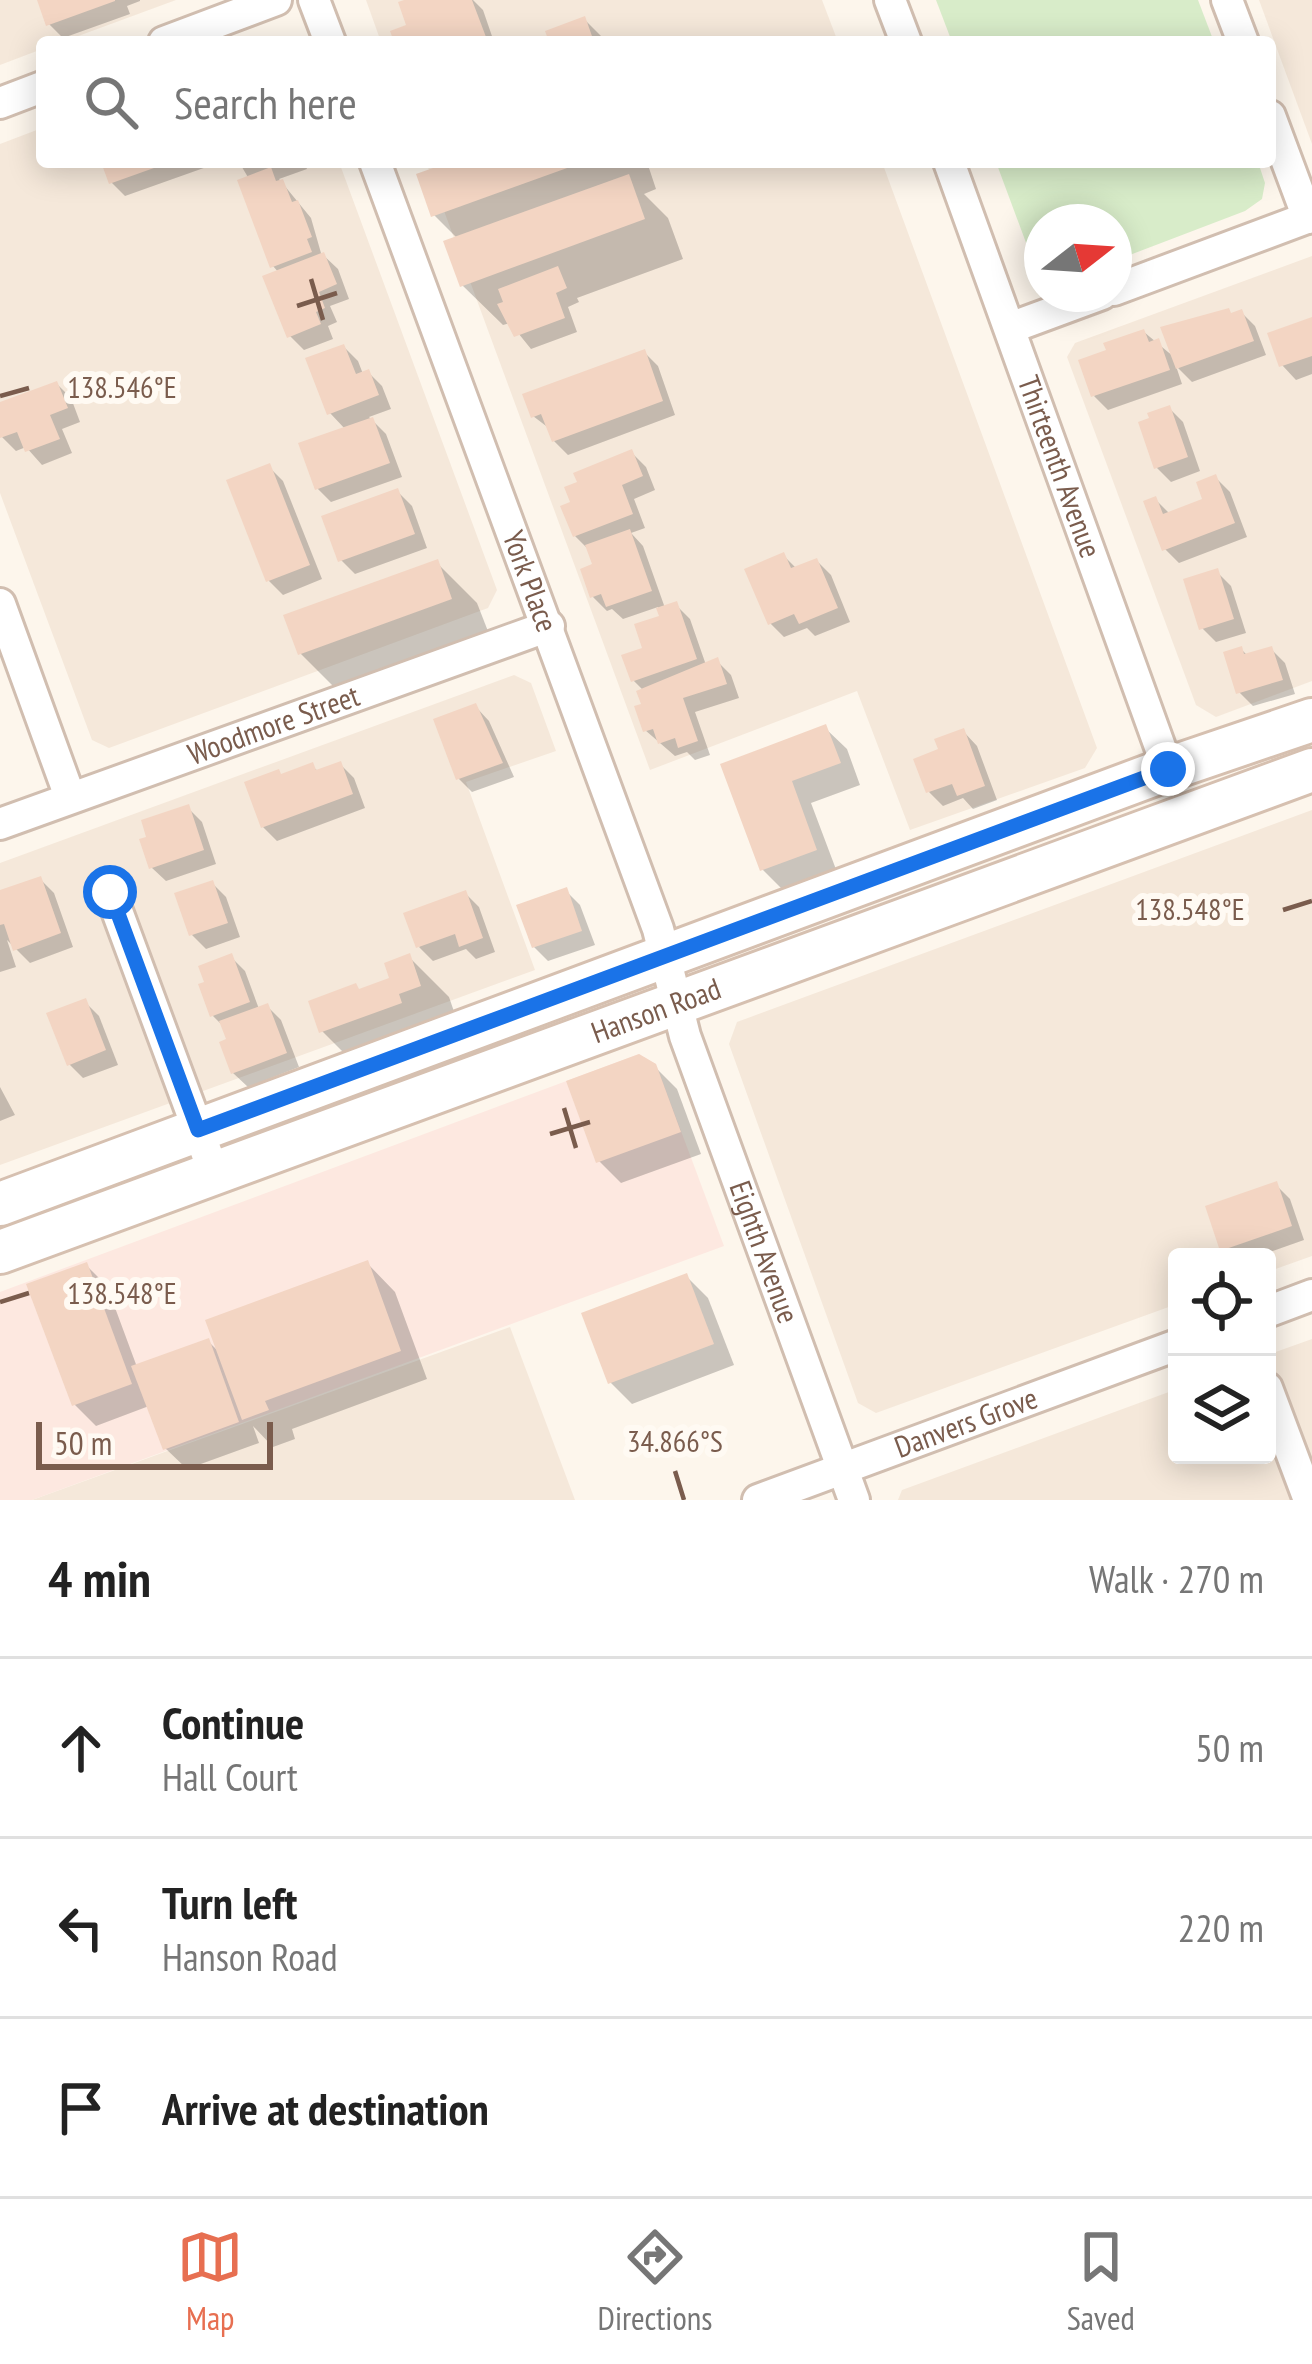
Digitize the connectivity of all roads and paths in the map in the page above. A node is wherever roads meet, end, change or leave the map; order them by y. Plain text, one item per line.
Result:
1 (276, 0) edge
2 (314, 0) edge
3 (890, 0) edge
4 (1227, 0) edge
5 (180, 36) edge
6 (328, 36) edge
7 (904, 36) edge
8 (1241, 36) edge
9 (36, 89) edge
10 (0, 103) edge
11 (1276, 131) edge
12 (377, 168) edge
13 (952, 168) edge
14 (1310, 217) edge
15 (1132, 283) edge
16 (1053, 312) edge
17 (1010, 328) junction
18 (0, 604) edge
19 (549, 626) junction
20 (1312, 720) edge
21 (1168, 769) junction
22 (1312, 770) edge
23 (70, 796) junction
24 (0, 824) edge
25 (1161, 825) junction
26 (110, 892) dead end
27 (665, 959) junction
28 (675, 1004) junction
29 (198, 1130) junction
30 (214, 1173) junction
31 (0, 1204) edge
32 (0, 1252) edge
33 (1312, 1295) edge
34 (1276, 1309) edge
35 (1168, 1348) edge
36 (1276, 1412) edge
37 (842, 1469) junction
38 (758, 1500) edge
39 (854, 1500) edge
40 (1309, 1500) edge

1 - 5 street
2 - 6 street
3 - 7 street
4 - 8 street
9 - 10 street
11 - 14 street
12 - 19 street, York Place
13 - 17 street, Thirteenth Avenue
14 - 15 street
16 - 17 street
17 - 21 street, Thirteenth Avenue
18 - 23 street
19 - 23 street, Woodmore Street
19 - 27 street, York Place
20 - 21 main road, Hanson Road
21 - 25 main road
21 - 27 main road, Hanson Road
22 - 25 main road, Hanson Road
23 - 24 street, Woodmore Street
25 - 28 main road, Hanson Road
26 - 29 street
27 - 28 street, York Place
27 - 29 main road, Hanson Road
28 - 30 main road, Hanson Road
28 - 37 street, Eighth Avenue
29 - 30 street
29 - 31 main road, Hanson Road
30 - 32 main road, Hanson Road
33 - 34 street
35 - 37 street, Danvers Grove
36 - 40 street
37 - 38 street, Danvers Grove
37 - 39 street, Eighth Avenue

